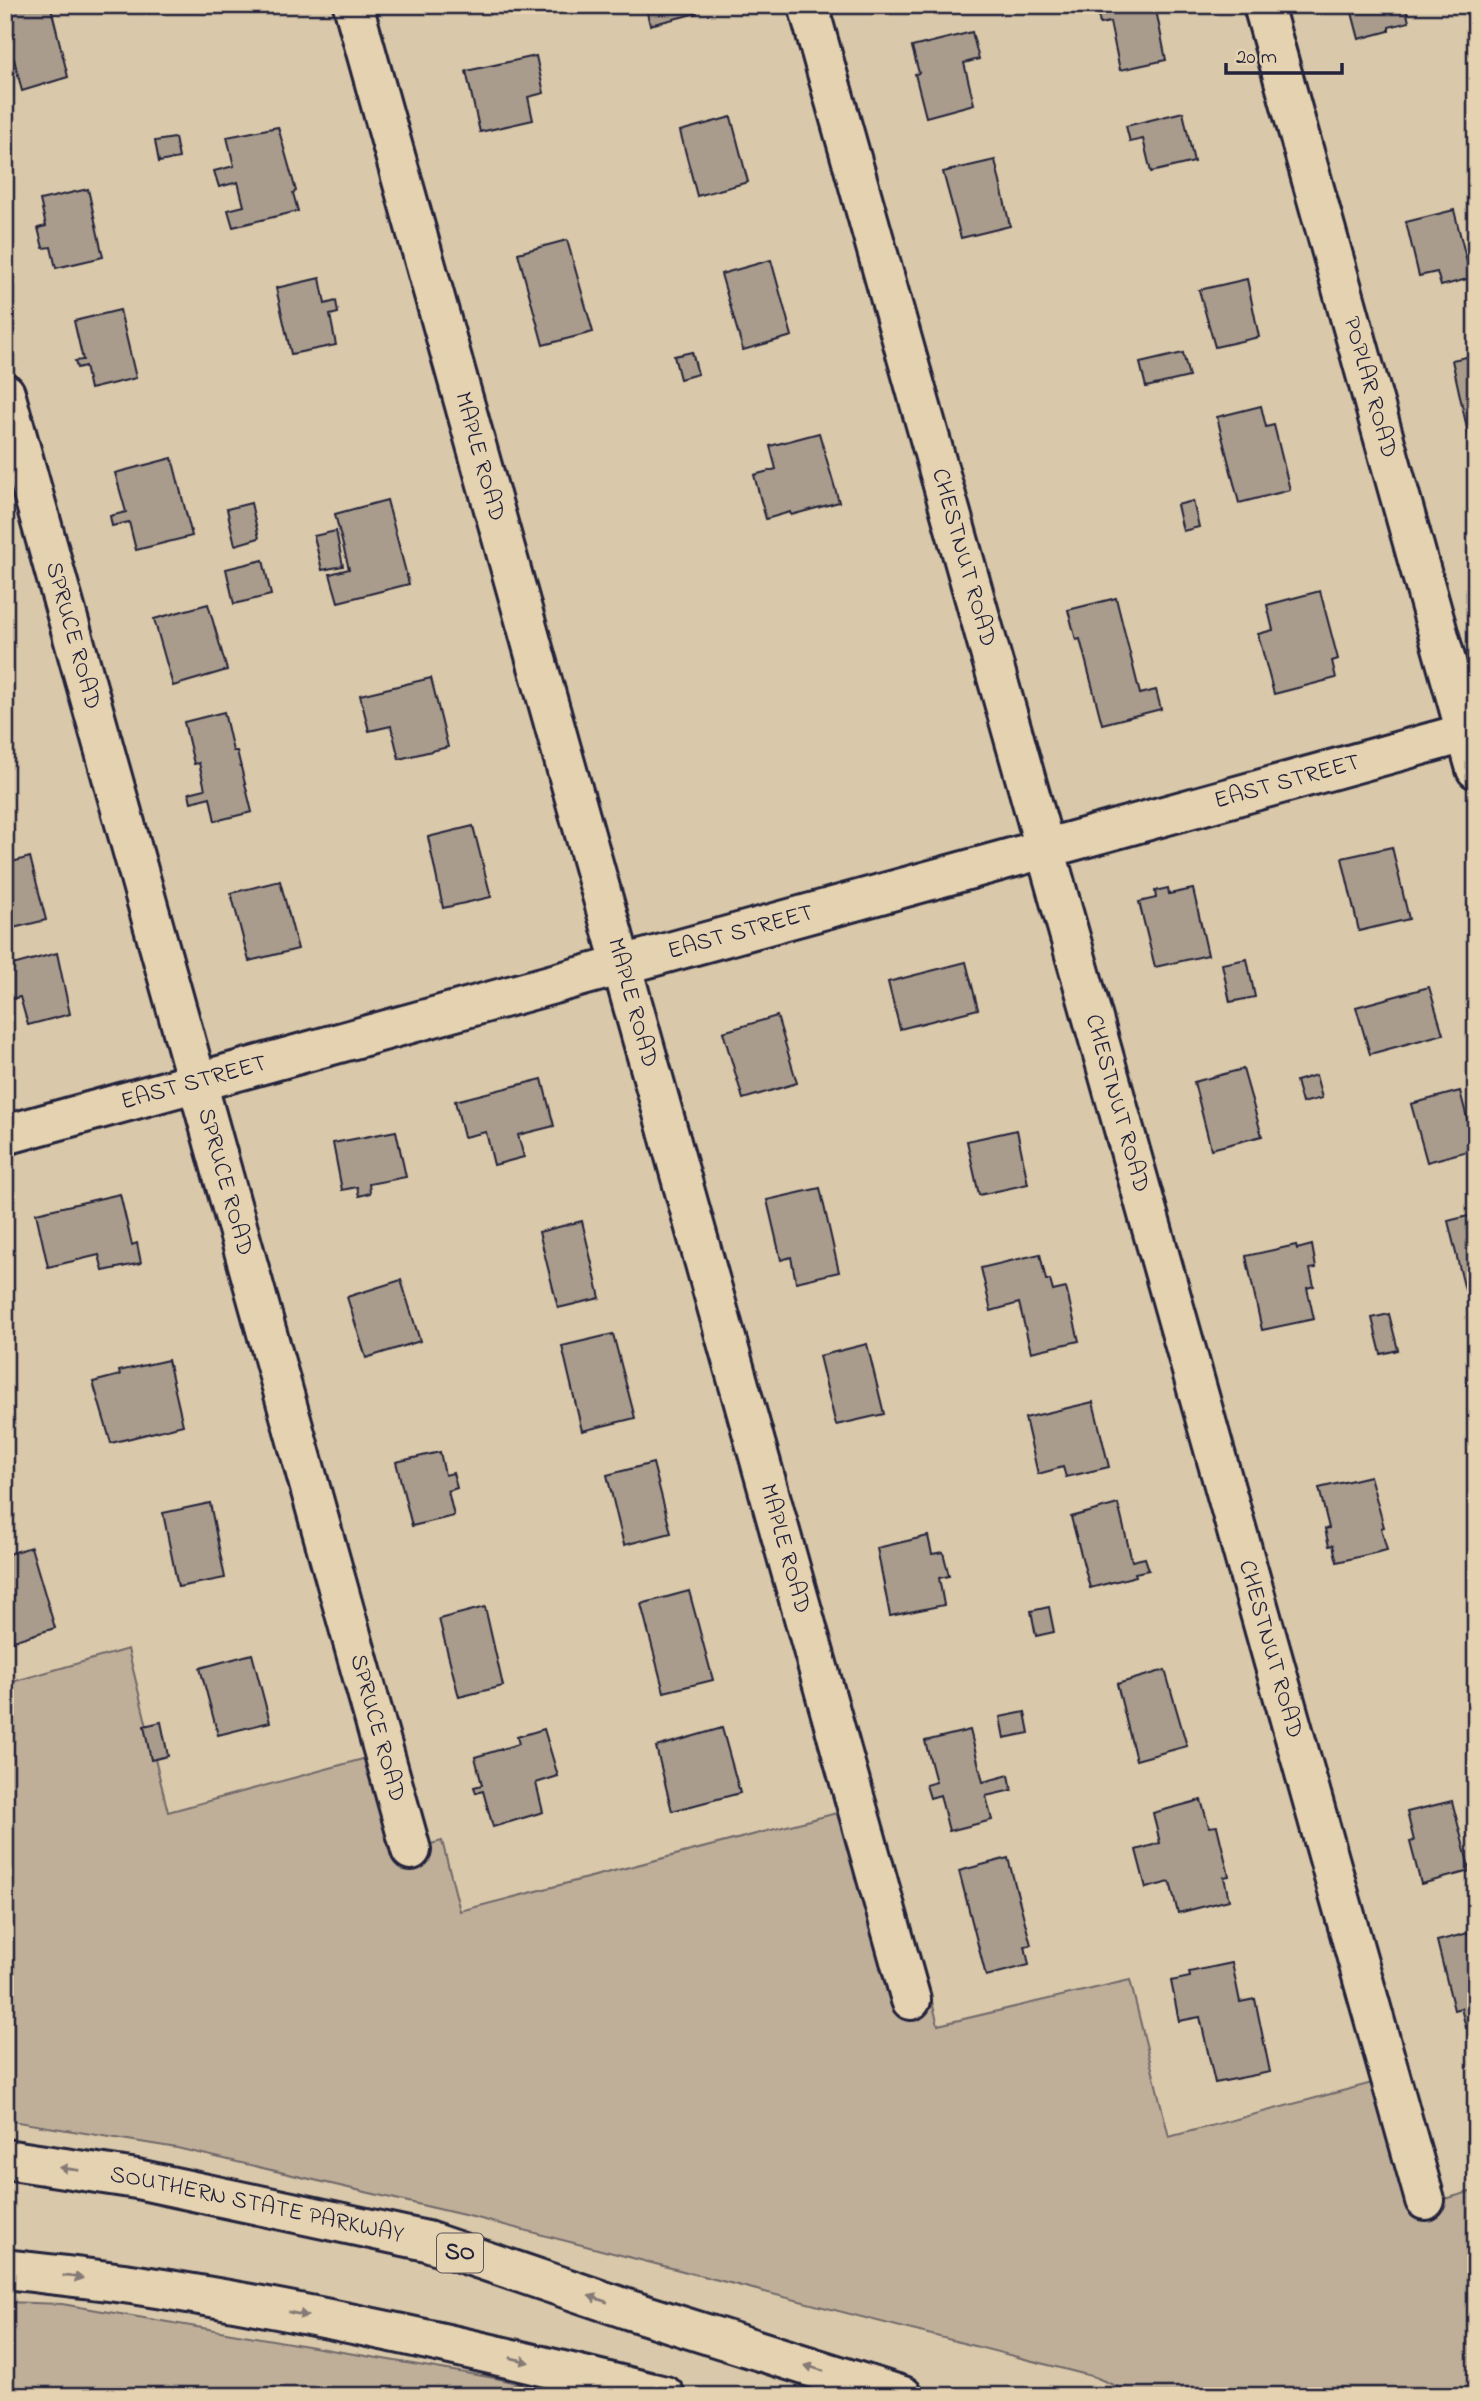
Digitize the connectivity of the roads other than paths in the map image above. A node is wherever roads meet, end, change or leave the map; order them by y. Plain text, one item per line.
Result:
1 (353, 5) edge
2 (808, 5) edge
3 (1263, 5) edge
4 (5, 393) edge
5 (1471, 731) edge
6 (1476, 769) edge
7 (1044, 849) junction
8 (620, 966) junction
9 (198, 1082) junction
10 (5, 1135) edge
11 (411, 1850) dead end
12 (911, 2000) dead end
13 (5, 2159) edge
14 (1425, 2200) dead end
15 (5, 2269) edge
16 (665, 2396) edge
17 (903, 2396) edge

1 - 8 main road, MAPLE ROAD
2 - 7 main road, CHESTNUT ROAD
3 - 5 main road, POPLAR ROAD
4 - 9 main road, SPRUCE ROAD
5 - 6 main road, POPLAR ROAD
5 - 7 main road, EAST STREET
7 - 8 main road, EAST STREET
7 - 14 main road, CHESTNUT ROAD
8 - 9 main road, EAST STREET
8 - 12 main road, MAPLE ROAD
9 - 10 main road, EAST STREET
9 - 11 main road, SPRUCE ROAD
17 -> 13 main road, SOUTHERN STATE PARKWAY / SO
15 -> 16 main road

